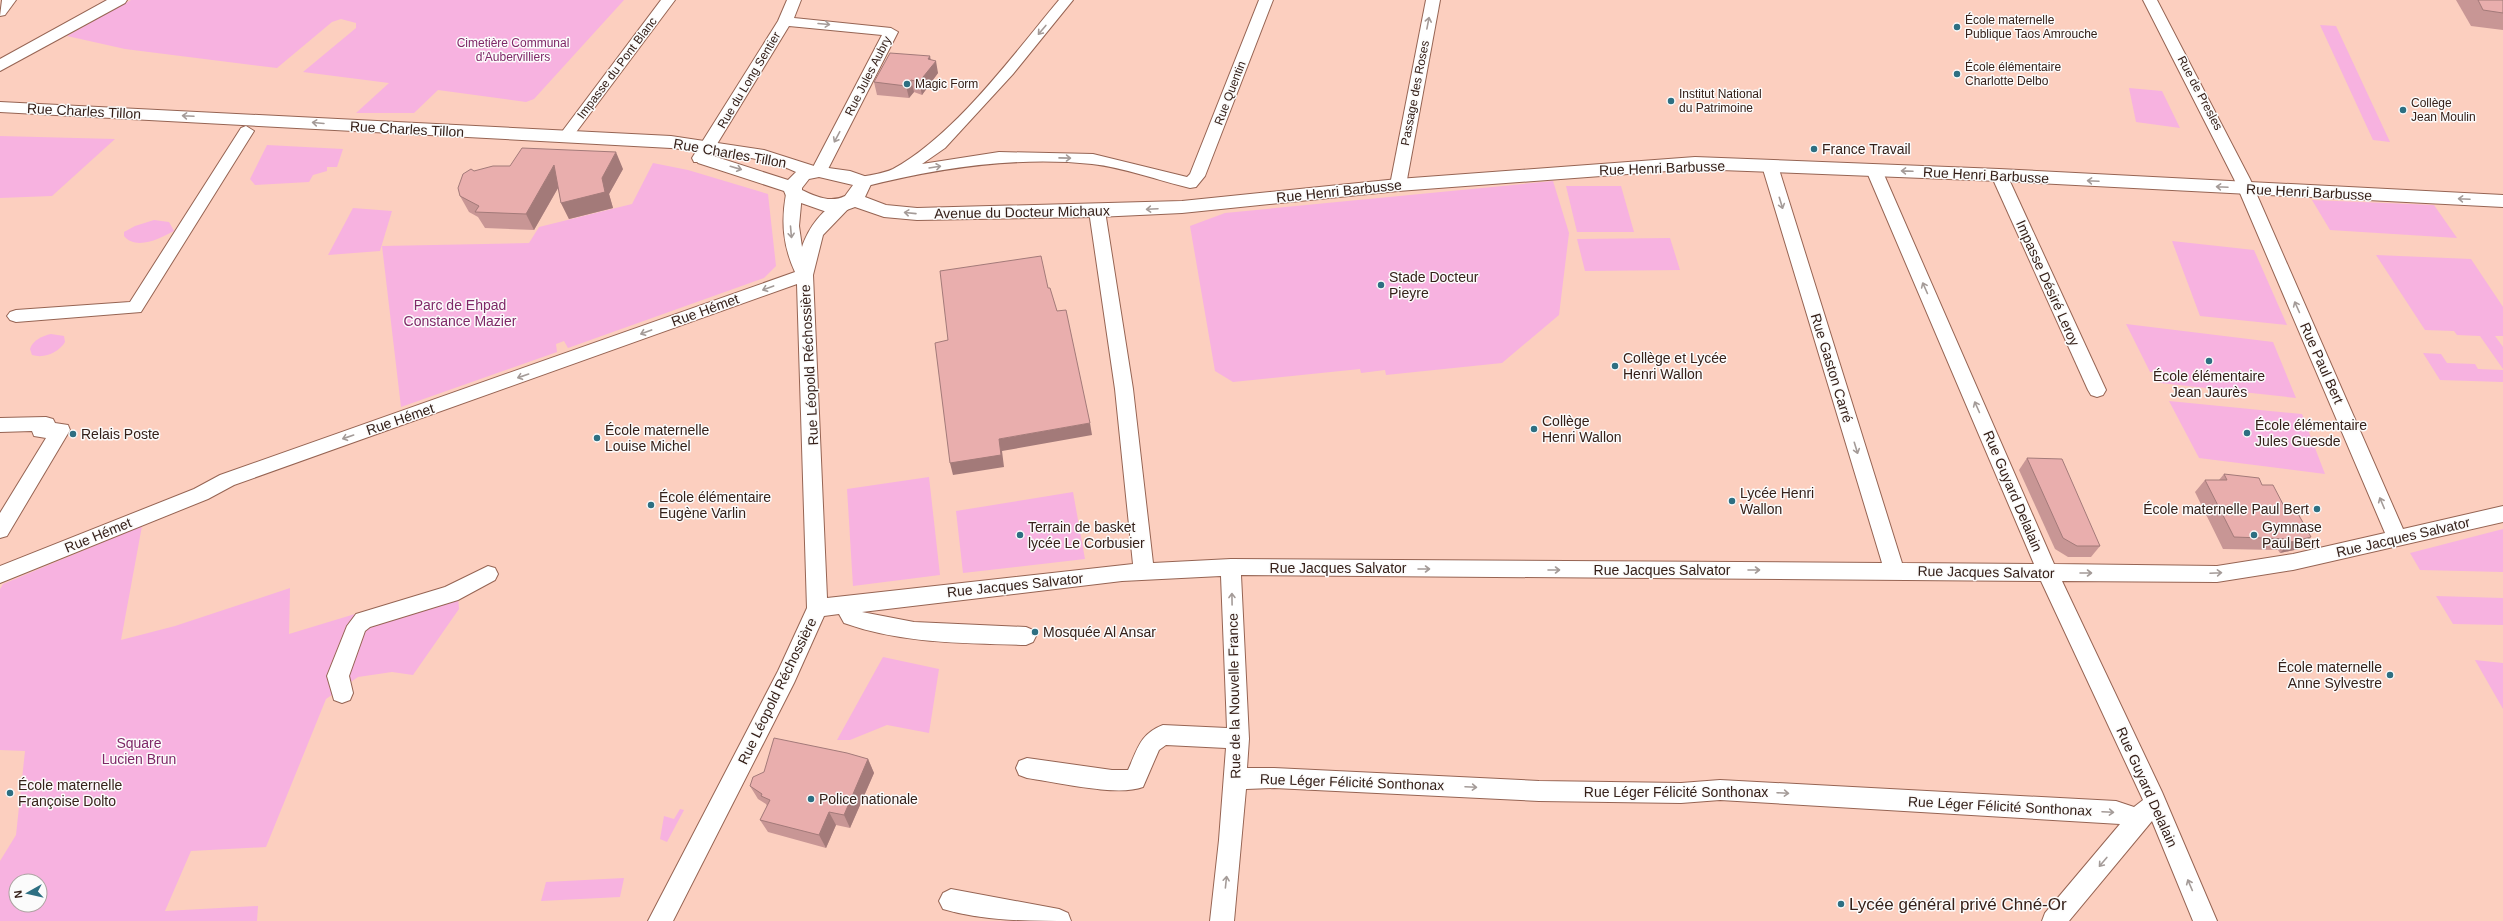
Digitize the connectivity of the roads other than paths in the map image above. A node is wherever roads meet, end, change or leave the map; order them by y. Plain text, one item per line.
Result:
1 (9, 0) edge
2 (120, 0) edge
3 (668, 0) edge
4 (794, 0) edge
5 (1266, 0) edge
6 (1433, 0) edge
7 (2150, 0) edge
8 (1062, 1) edge
9 (0, 12) edge
10 (785, 21) junction
11 (3, 63) edge
12 (0, 107) edge
13 (0, 122) edge
14 (246, 131) junction
15 (566, 136) junction
16 (935, 148) junction
17 (704, 152) junction
18 (999, 157) junction
19 (1770, 166) junction
20 (1874, 170) junction
21 (815, 171) junction
22 (897, 173) junction
23 (1999, 175) junction
24 (863, 182) junction
25 (1190, 183) junction
26 (1398, 185) junction
27 (2245, 189) junction
28 (793, 190) junction
29 (2503, 201) edge
30 (849, 202) junction
31 (1191, 206) junction
32 (1097, 211) junction
33 (805, 275) junction
34 (16, 316) dead end
35 (2097, 390) dead end
36 (0, 425) edge
37 (2503, 514) edge
38 (0, 530) edge
39 (2398, 539) junction
40 (1231, 567) junction
41 (1894, 571) junction
42 (1144, 572) junction
43 (2047, 572) junction
44 (488, 574) dead end
45 (0, 575) edge
46 (845, 604) junction
47 (817, 608) junction
48 (1026, 636) dead end
49 (342, 693) dead end
50 (1238, 739) junction
51 (1027, 768) dead end
52 (1236, 779) junction
53 (2154, 799) junction
54 (2139, 819) junction
55 (951, 901) dead end
56 (660, 921) edge
57 (1059, 921) edge
58 (1222, 921) edge
59 (2054, 921) edge
60 (2205, 921) edge

1 - 9 street
2 - 11 street
3 - 15 street, Impasse du Pont Blanc
4 - 10 street, Rue du Long Sentier
5 - 25 street, Rue Quentin
26 -> 6 street, Passage des Roses
7 - 27 street, Rue de Presles
8 -> 16 street
10 - 17 street, Rue du Long Sentier
10 -> 21 street, Rue Jules Aubry
15 -> 12 street, Rue Charles Tillon
13 - 14 street, Rue Charles Tillon
14 - 17 street, Rue Charles Tillon
14 - 34 street
15 - 17 street, Rue Charles Tillon
16 - 18 street
16 - 22 street
17 - 21 street, Rue Charles Tillon
17 -> 28 street, Rue Charles Tillon
22 -> 18 street
18 -> 25 street
19 - 20 street, Rue Henri Barbusse
19 - 26 street, Rue Henri Barbusse
19 -> 41 street, Rue Gaston Carré
23 -> 20 street, Rue Henri Barbusse
43 -> 20 street, Rue Guyard Delalain
21 - 24 street, Rue Charles Tillon
21 - 28 street
22 - 24 street
27 -> 23 street, Rue Henri Barbusse
23 - 35 street, Impasse Désiré Leroy
24 - 30 street
25 - 31 street
26 - 31 street, Rue Henri Barbusse
29 -> 27 street, Rue Henri Barbusse
39 -> 27 street, Rue Paul Bert
28 - 30 street, Rue Charles Tillon
28 -> 33 street, Rue Léopold Réchossière
32 -> 30 street, Avenue du Docteur Michaux
30 - 33 street, Rue Léopold Réchossière
31 -> 32 street, Avenue du Docteur Michaux
32 - 42 street
33 -> 45 street, Rue Hémet
33 - 47 street, Rue Léopold Réchossière
36 - 38 street
37 - 39 street, Rue Jacques Salvator
43 -> 39 street, Rue Jacques Salvator
40 -> 41 street, Rue Jacques Salvator
40 - 42 street, Rue Jacques Salvator
50 -> 40 street, Rue de la Nouvelle France
41 - 43 street, Rue Jacques Salvator
42 - 46 street, Rue Jacques Salvator
43 - 53 street, Rue Guyard Delalain
44 - 49 street
46 - 47 street, Rue Jacques Salvator
46 - 48 street
47 - 56 street, Rue Léopold Réchossière
50 - 51 street
50 - 52 street, Rue de la Nouvelle France
52 -> 54 street, Rue Léger Félicité Sonthonax
58 -> 52 street, Rue de la Nouvelle France
53 - 54 street
60 -> 53 street, Rue Guyard Delalain
54 -> 59 street
55 - 57 street

